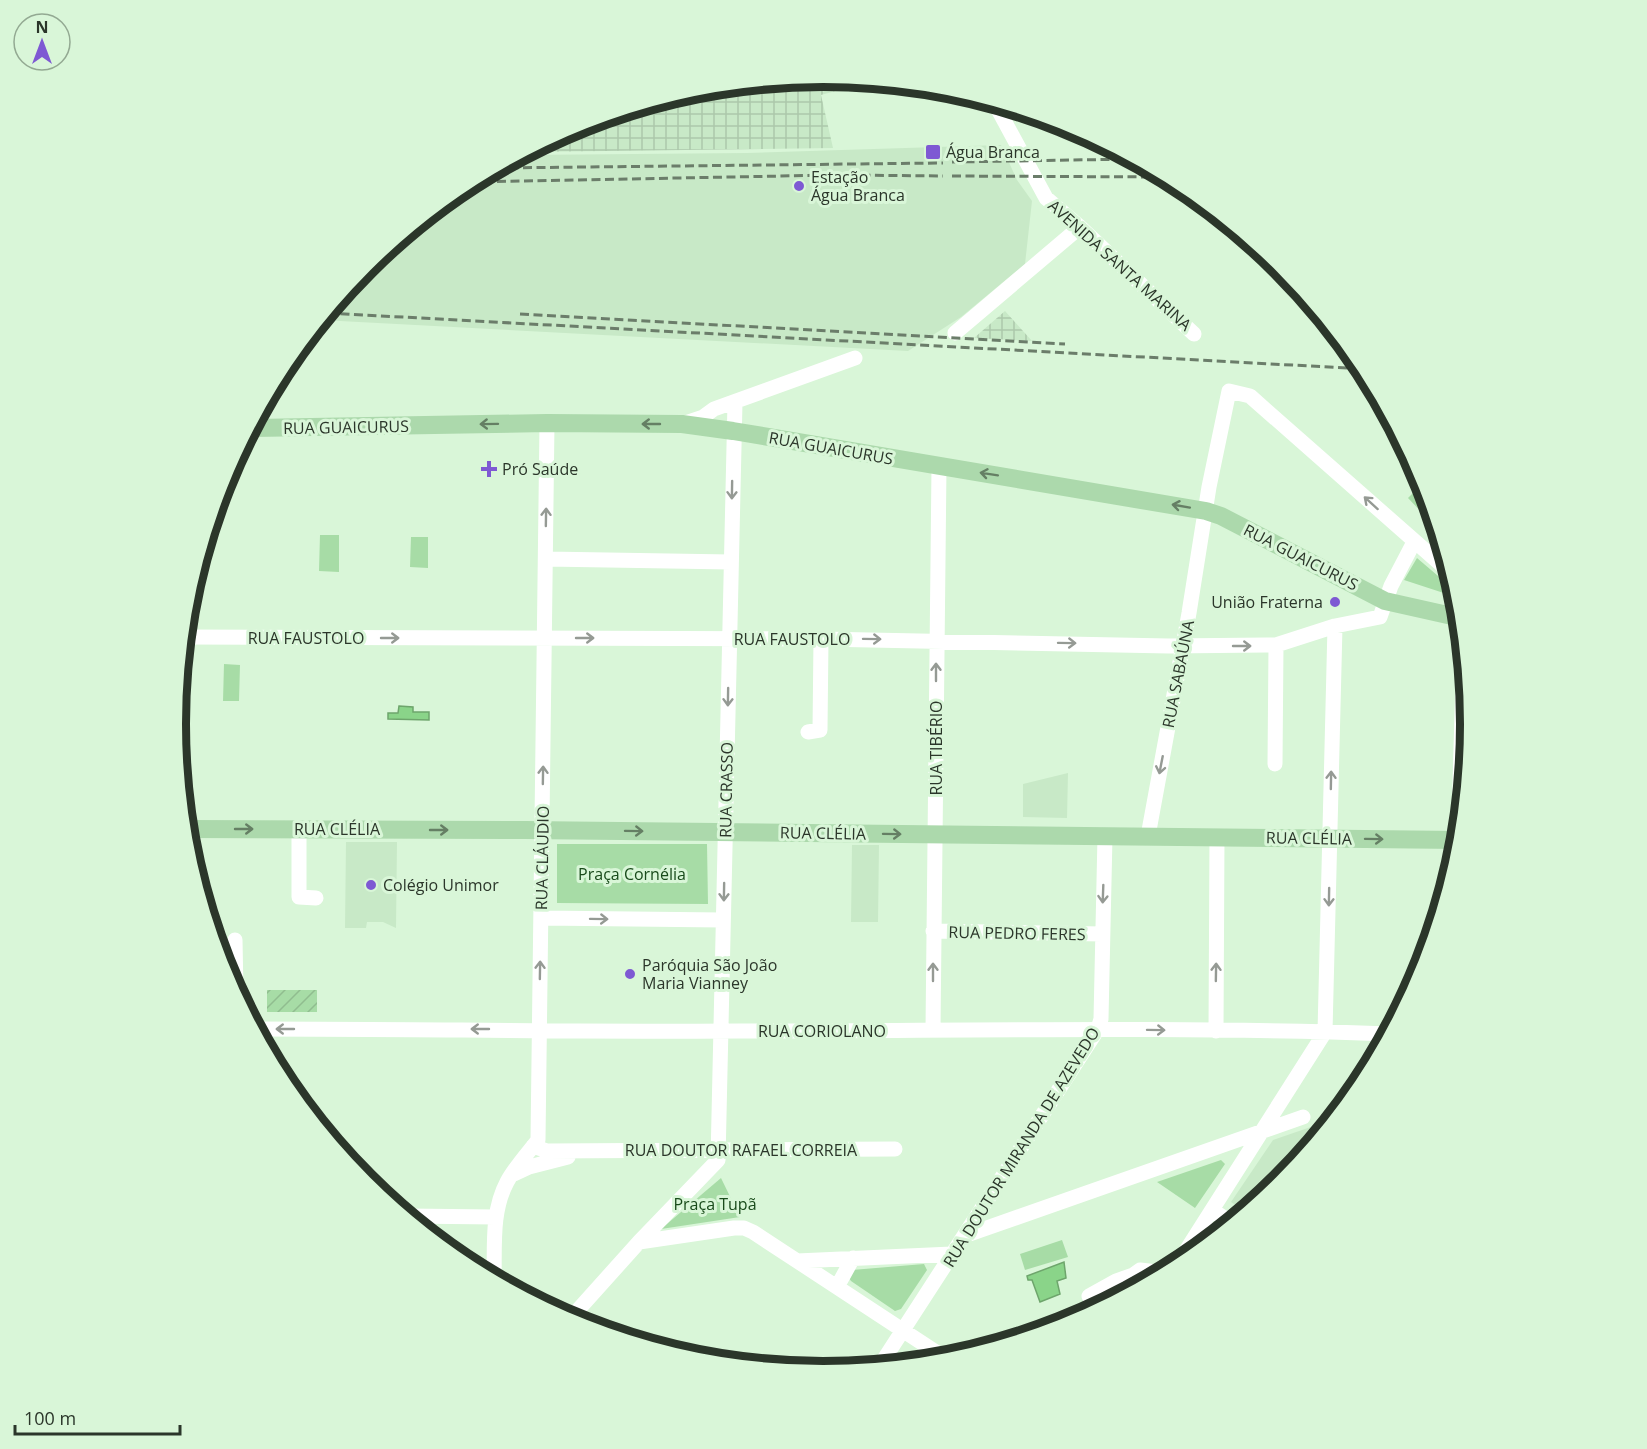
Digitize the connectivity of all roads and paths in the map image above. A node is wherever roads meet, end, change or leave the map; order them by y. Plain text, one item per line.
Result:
1 (1000, 113) edge
2 (1080, 226) junction
3 (956, 333) dead end
4 (1194, 334) dead end
5 (855, 358) dead end
6 (735, 402) junction
7 (548, 423) junction
8 (682, 424) junction
9 (260, 428) edge
10 (734, 431) junction
11 (939, 466) junction
12 (1206, 510) junction
13 (1414, 542) junction
14 (546, 559) junction
15 (730, 561) junction
16 (1440, 564) edge
17 (1385, 601) junction
18 (1452, 616) edge
19 (1335, 626) junction
20 (192, 637) edge
21 (544, 638) junction
22 (729, 639) junction
23 (821, 639) junction
24 (936, 640) junction
25 (1276, 645) junction
26 (1184, 646) junction
27 (808, 732) dead end
28 (1275, 764) dead end
29 (195, 829) edge
30 (298, 829) junction
31 (542, 830) junction
32 (725, 832) junction
33 (935, 834) junction
34 (1105, 836) junction
35 (1148, 836) junction
36 (1217, 837) junction
37 (1330, 838) junction
38 (1450, 844) edge
39 (316, 898) dead end
40 (541, 918) junction
41 (723, 920) junction
42 (933, 931) junction
43 (1102, 934) junction
44 (235, 940) dead end
45 (236, 969) edge
46 (264, 1029) edge
47 (539, 1029) junction
48 (1098, 1029) junction
49 (933, 1030) junction
50 (1216, 1030) junction
51 (721, 1031) junction
52 (1325, 1032) junction
53 (1381, 1034) edge
54 (1303, 1117) dead end
55 (1263, 1130) junction
56 (1231, 1142) junction
57 (533, 1146) junction
58 (1252, 1148) junction
59 (895, 1149) dead end
60 (718, 1150) junction
61 (586, 1151) junction
62 (511, 1176) junction
63 (981, 1209) junction
64 (1212, 1210) junction
65 (418, 1216) edge
66 (496, 1216) junction
67 (1226, 1219) edge
68 (1009, 1220) junction
69 (964, 1236) junction
70 (639, 1242) junction
71 (1188, 1248) edge
72 (952, 1254) junction
73 (853, 1258) junction
74 (797, 1261) junction
75 (494, 1270) edge
76 (1151, 1271) edge
77 (1133, 1275) junction
78 (1139, 1278) edge
79 (837, 1287) junction
80 (1089, 1296) dead end
81 (577, 1311) edge
82 (904, 1331) junction
83 (936, 1352) edge
84 (884, 1359) edge

1 - 2 street, AVENIDA SANTA MARINA
2 - 3 street
2 - 4 street, AVENIDA SANTA MARINA
5 - 6 street
6 - 8 street
6 - 10 street, RUA CRASSO
8 -> 7 main road, RUA GUAICURUS
7 -> 9 main road, RUA GUAICURUS
14 -> 7 street, RUA CLÁUDIO
8 - 10 main road, RUA GUAICURUS
10 - 11 main road, RUA GUAICURUS
10 -> 15 street, RUA CRASSO
12 -> 11 main road, RUA GUAICURUS
11 - 24 street, RUA TIBÉRIO
13 -> 12 street, RUA SABAÚNA
12 - 17 main road, RUA GUAICURUS
12 - 26 street, RUA SABAÚNA
13 - 16 street
13 - 17 street
14 - 15 street
14 - 21 street, RUA CLÁUDIO
15 - 22 street, RUA CRASSO
17 - 18 main road, RUA GUAICURUS
17 - 19 street, RUA FAUSTOLO
19 - 25 street, RUA FAUSTOLO
37 -> 19 street
20 -> 21 street, RUA FAUSTOLO
21 -> 22 street, RUA FAUSTOLO
31 -> 21 street, RUA CLÁUDIO
22 - 23 street, RUA FAUSTOLO
22 -> 32 street, RUA CRASSO
23 -> 24 street, RUA FAUSTOLO
23 - 27 street
24 -> 26 street, RUA FAUSTOLO
33 -> 24 street, RUA TIBÉRIO
26 -> 25 street, RUA FAUSTOLO
25 - 28 street
26 -> 35 street, RUA SABAÚNA
29 -> 30 main road, RUA CLÉLIA
30 -> 31 main road, RUA CLÉLIA
30 - 39 street
31 -> 32 main road, RUA CLÉLIA
31 - 40 street, RUA CLÁUDIO
32 -> 33 main road, RUA CLÉLIA
32 -> 41 street, RUA CRASSO
33 - 34 main road, RUA CLÉLIA
33 - 42 street, RUA TIBÉRIO
34 - 35 main road, RUA CLÉLIA
34 -> 43 street, RUA DOUTOR MIRANDA DE AZEVEDO
35 - 36 main road, RUA CLÉLIA
36 - 37 main road, RUA CLÉLIA
50 -> 36 street
37 -> 38 main road, RUA CLÉLIA
37 -> 52 street
40 -> 41 street
47 -> 40 street, RUA CLÁUDIO
41 - 51 street, RUA CRASSO
42 - 43 street, RUA PEDRO FERES
49 -> 42 street, RUA TIBÉRIO
43 - 48 street, RUA DOUTOR MIRANDA DE AZEVEDO
44 - 45 street
47 -> 46 street, RUA CORIOLANO
47 - 51 street, RUA CORIOLANO
47 - 57 street, RUA CLÁUDIO
48 - 49 street, RUA CORIOLANO
48 -> 50 street, RUA CORIOLANO
48 - 63 street, RUA DOUTOR MIRANDA DE AZEVEDO
49 - 51 street, RUA CORIOLANO
50 - 52 street, RUA CORIOLANO
51 - 60 street, RUA CRASSO
52 - 53 street, RUA CORIOLANO
52 - 55 street
54 - 55 street
55 - 56 street
55 - 58 street
56 - 58 street
56 - 68 street
57 - 61 street, RUA DOUTOR RAFAEL CORREIA
57 - 62 street, RUA CLÁUDIO
58 - 64 street
59 - 60 street, RUA DOUTOR RAFAEL CORREIA
60 - 61 street, RUA DOUTOR RAFAEL CORREIA
60 - 70 street
61 - 62 street, RUA DOUTOR RAFAEL CORREIA
62 - 66 street, RUA CLÁUDIO
63 - 68 street
63 - 69 street, RUA DOUTOR MIRANDA DE AZEVEDO
64 - 67 street
64 - 71 street
65 - 66 street
66 - 75 street, RUA CLÁUDIO
68 - 69 street
69 - 72 street, RUA DOUTOR MIRANDA DE AZEVEDO
70 - 74 street
70 - 81 street
72 - 73 street
72 - 82 street, RUA DOUTOR MIRANDA DE AZEVEDO
73 - 74 street
73 - 79 street
74 - 79 street
76 - 77 street
77 - 78 street
77 - 80 street
79 - 82 street
82 - 83 street
82 - 84 street, RUA DOUTOR MIRANDA DE AZEVEDO

